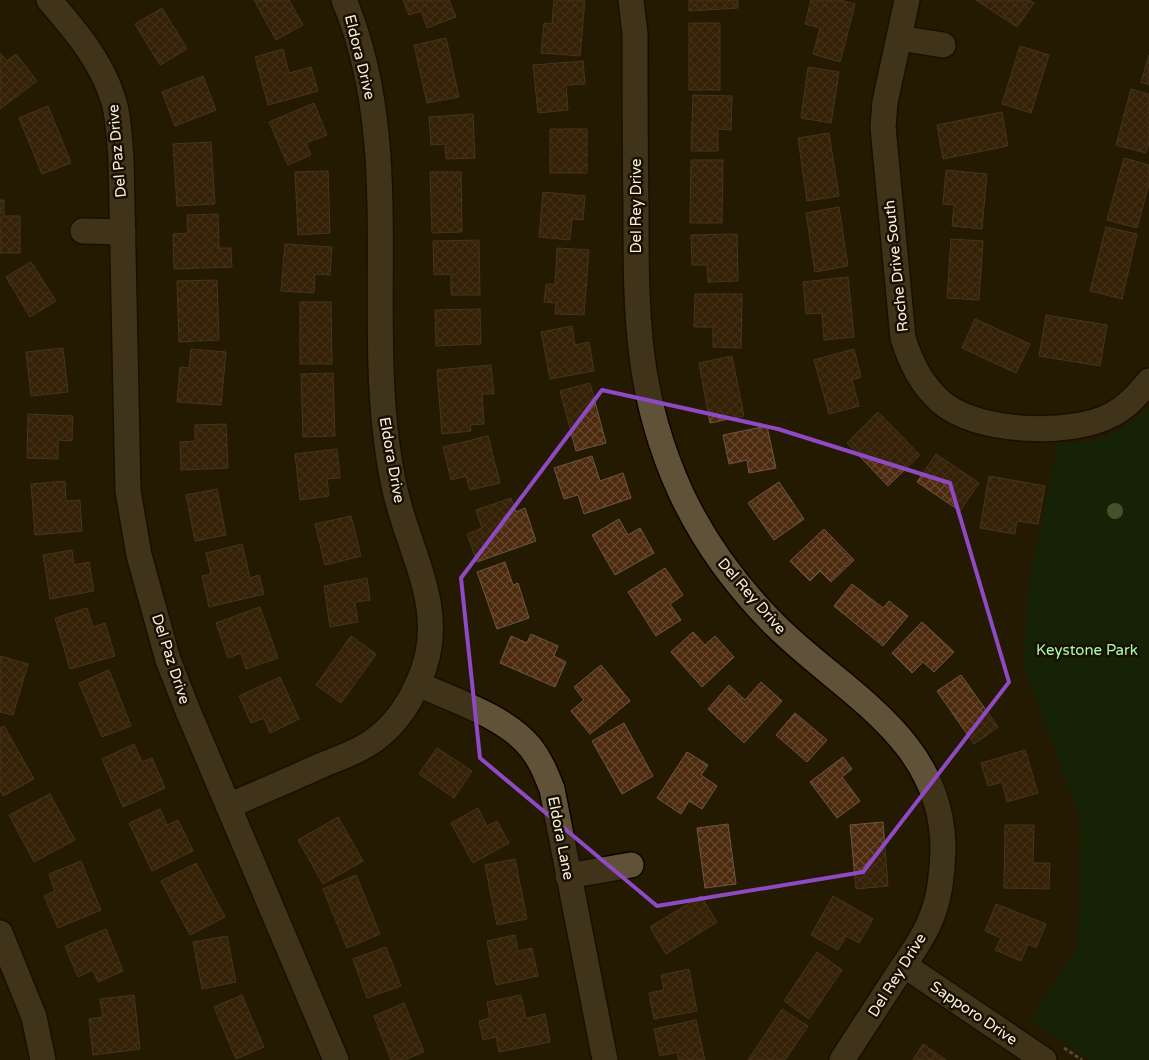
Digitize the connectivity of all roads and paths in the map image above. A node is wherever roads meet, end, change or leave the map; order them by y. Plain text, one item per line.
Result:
1 (49, 0) edge
2 (344, 0) edge
3 (631, 0) edge
4 (907, 0) edge
5 (899, 38) junction
6 (943, 45) dead end
7 (83, 231) dead end
8 (122, 232) junction
9 (1149, 381) edge
10 (418, 684) junction
11 (228, 806) junction
12 (631, 865) dead end
13 (568, 876) junction
14 (0, 933) edge
15 (904, 965) junction
16 (42, 1060) edge
17 (336, 1060) edge
18 (605, 1060) edge
19 (842, 1060) edge
20 (1044, 1060) edge

1 - 8 street, Del Paz Drive
2 - 10 street, Eldora Drive
3 - 15 street, Del Rey Drive
4 - 5 street, Roche Drive South
5 - 6 street
5 - 9 street, Roche Drive South
7 - 8 street
8 - 11 street, Del Paz Drive
10 - 11 street, Eldora Drive
10 - 13 street, Eldora Lane
11 - 17 street, Del Paz Drive
12 - 13 street
13 - 18 street, Eldora Lane
14 - 16 street
15 - 19 street, Del Rey Drive
15 - 20 street, Sapporo Drive

